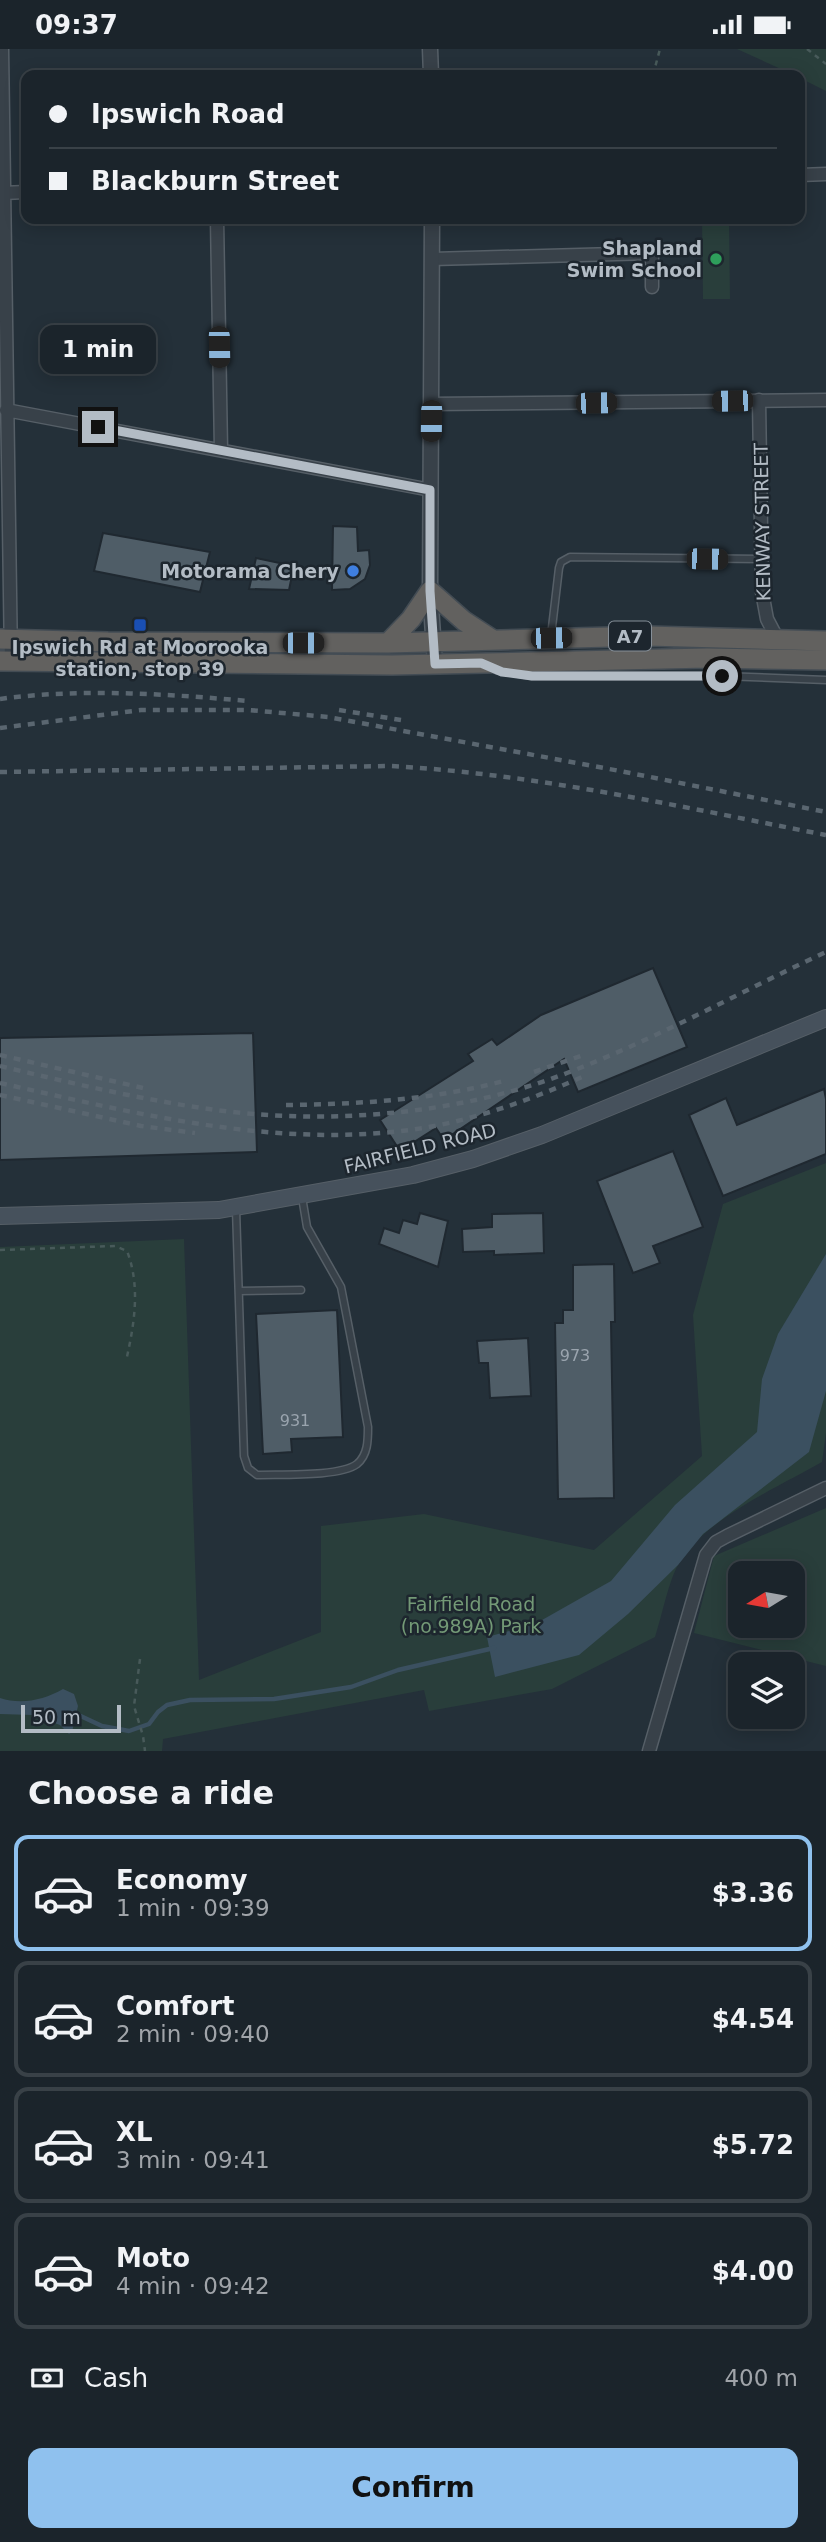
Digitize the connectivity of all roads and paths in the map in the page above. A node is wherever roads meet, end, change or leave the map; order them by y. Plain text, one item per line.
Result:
1 (2, 49) edge
2 (430, 49) edge
3 (660, 49) edge
4 (807, 49) edge
5 (826, 64) edge
6 (431, 70) edge
7 (654, 70) edge
8 (805, 174) edge
9 (826, 174) edge
10 (21, 192) edge
11 (3, 193) junction
12 (216, 224) edge
13 (432, 224) edge
14 (432, 259) junction
15 (652, 287) dead end
16 (759, 400) junction
17 (826, 400) edge
18 (431, 404) junction
19 (5, 411) junction
20 (221, 450) junction
21 (430, 490) junction
22 (762, 559) junction
23 (430, 591) junction
24 (551, 638) junction
25 (5, 639) edge
26 (493, 640) junction
27 (778, 640) junction
28 (826, 641) edge
29 (433, 642) junction
30 (388, 643) junction
31 (826, 660) edge
32 (5, 661) edge
33 (481, 663) junction
34 (435, 664) junction
35 (826, 680) edge
36 (826, 1018) edge
37 (302, 1196) junction
38 (236, 1207) junction
39 (0, 1216) edge
40 (0, 1250) edge
41 (239, 1290) junction
42 (301, 1290) dead end
43 (126, 1361) dead end
44 (826, 1488) edge
45 (140, 1659) dead end
46 (145, 1751) edge
47 (649, 1751) edge

1 - 11 street
2 - 6 street
3 - 7 path
4 - 5 path
8 - 9 street
10 - 11 street
11 - 19 street
12 - 20 street
13 - 14 street
14 - 15 street
14 - 18 street
16 - 17 street
16 - 18 street
16 - 22 street, KENWAY STREET
18 - 21 street
19 - 20 street
19 - 25 street
20 - 21 street
21 - 23 street
22 - 24 lane
22 - 27 street, KENWAY STREET
23 - 26 highway
23 - 29 street
23 - 30 highway
24 - 26 highway, A7
24 - 27 highway, A7
25 - 30 highway, A7
25 - 32 street
26 - 29 highway, A7
27 - 28 highway, A7
29 - 30 highway, A7
29 - 34 street
31 - 33 highway, A7
32 - 34 highway, A7
33 - 34 highway, A7
33 - 35 lane
36 - 37 main road, FAIRFIELD ROAD
37 - 38 main road, FAIRFIELD ROAD
37 - 41 lane
38 - 39 main road, FAIRFIELD ROAD
38 - 41 lane
40 - 43 path
41 - 42 lane
44 - 47 street
45 - 46 path

